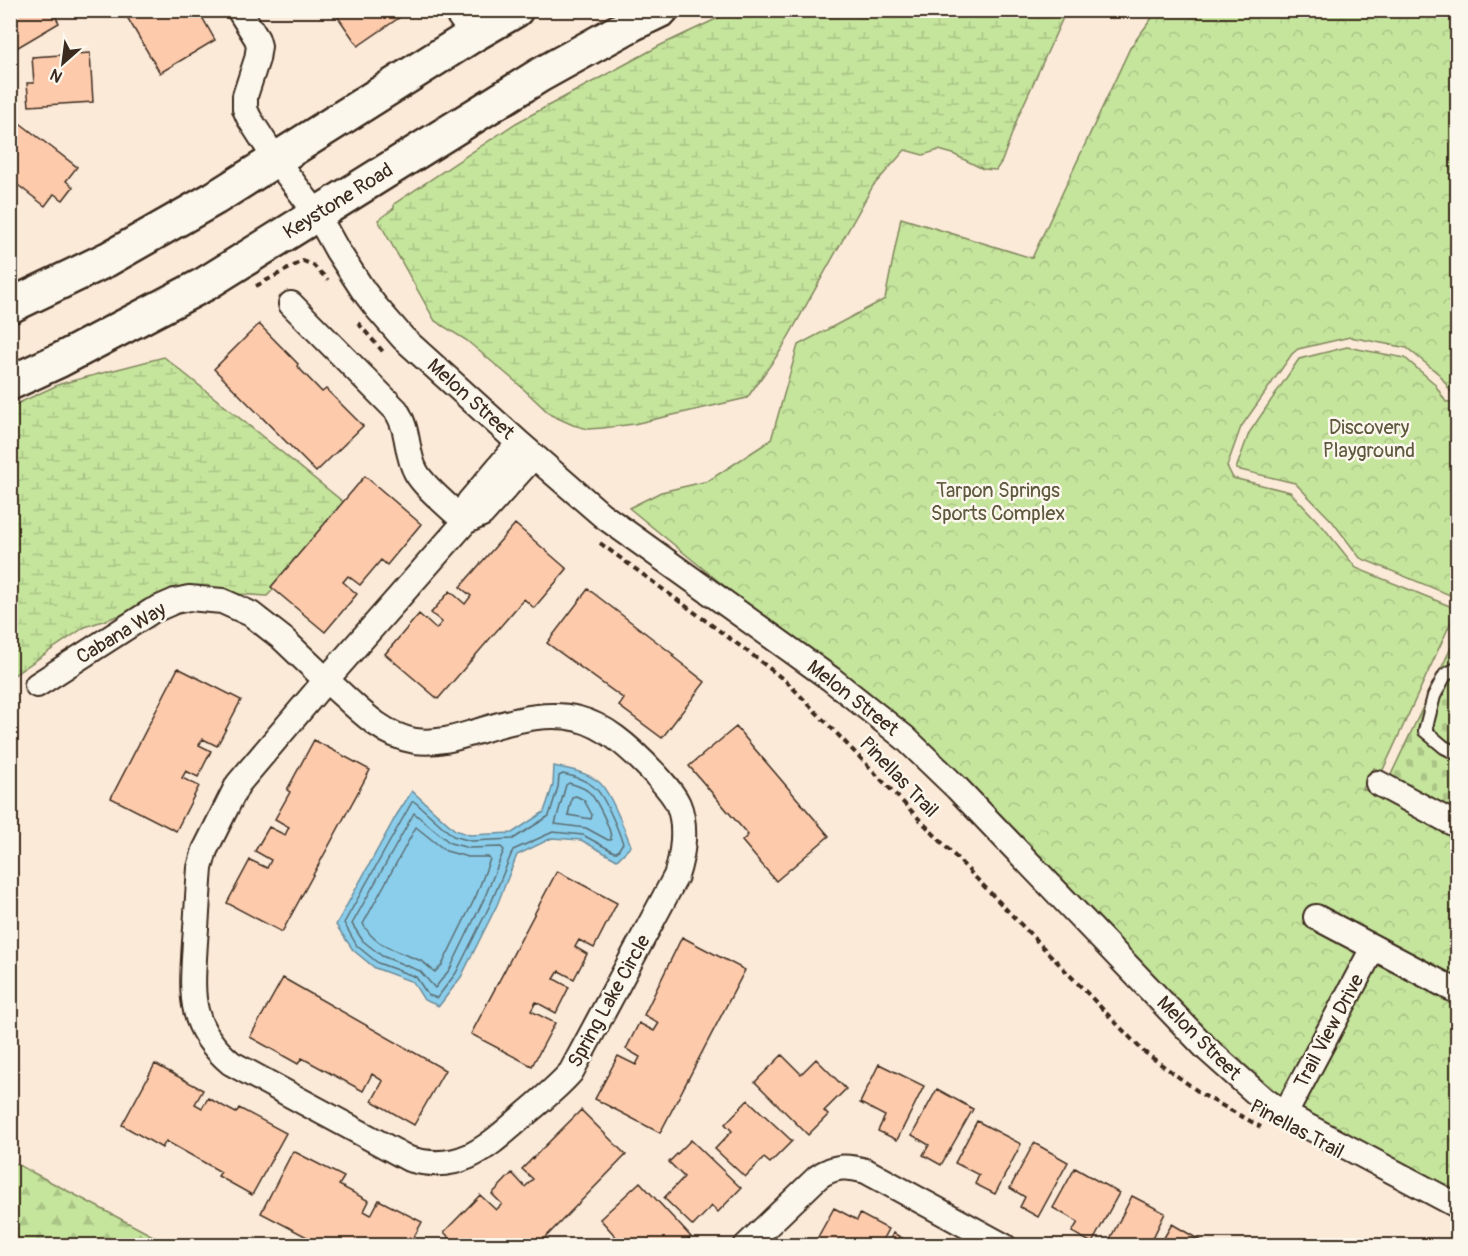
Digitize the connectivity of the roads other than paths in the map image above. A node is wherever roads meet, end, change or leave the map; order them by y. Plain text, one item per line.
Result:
1 (239, 10) edge
2 (516, 10) edge
3 (661, 10) edge
4 (464, 23) edge
5 (276, 160) junction
6 (317, 214) junction
7 (291, 304) dead end
8 (10, 306) edge
9 (10, 383) edge
10 (526, 449) junction
11 (465, 522) junction
12 (1458, 668) edge
13 (326, 680) junction
14 (37, 685) dead end
15 (1458, 754) edge
16 (1378, 783) dead end
17 (1458, 826) edge
18 (1316, 917) dead end
19 (1373, 948) junction
20 (1458, 992) edge
21 (1285, 1114) junction
22 (1458, 1206) edge
23 (746, 1245) edge
24 (1004, 1245) edge

1 - 5 street, Melon Street
2 - 4 main road
3 - 6 main road, Keystone Road
4 - 5 main road
5 - 6 street, Melon Street
5 - 8 main road
6 - 9 main road, Keystone Road
6 - 10 street, Melon Street
7 - 11 street
10 - 11 street, Spring Lake Circle
10 - 21 street, Melon Street
11 - 13 street, Spring Lake Circle
12 - 15 lane
13 - 13 street, Spring Lake Circle
13 - 14 street, Cabana Way
16 - 17 street
18 - 19 street
19 - 20 street
19 - 21 street, Trail View Drive
21 - 22 street, Melon Street
23 - 24 street

